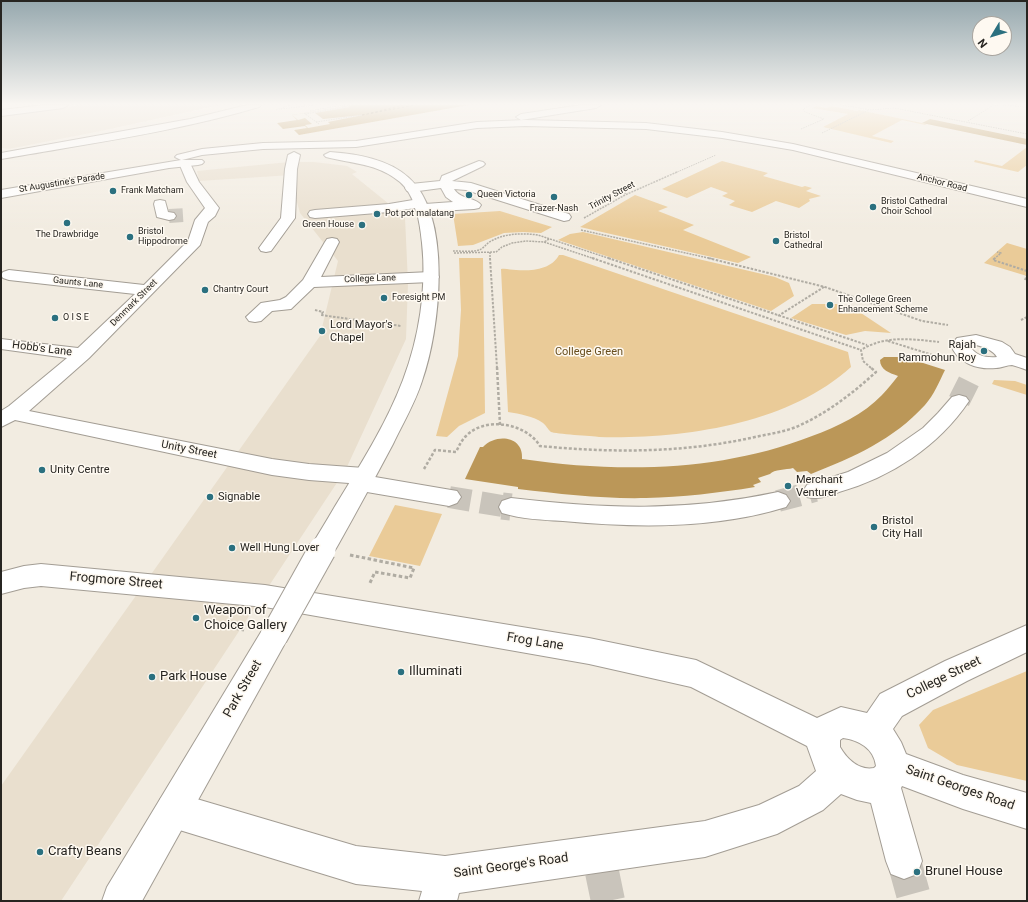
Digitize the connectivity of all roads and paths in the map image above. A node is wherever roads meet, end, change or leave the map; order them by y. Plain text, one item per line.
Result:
1 (51, 147) edge
2 (252, 147) edge
3 (383, 147) edge
4 (792, 147) edge
5 (718, 154) dead end
6 (294, 155) junction
7 (1, 156) edge
8 (266, 156) junction
9 (346, 156) junction
10 (185, 164) junction
11 (479, 164) dead end
12 (650, 179) dead end
13 (656, 180) junction
14 (446, 184) junction
15 (411, 188) junction
16 (625, 189) dead end
17 (2, 191) edge
18 (625, 195) junction
19 (496, 196) junction
20 (1027, 202) edge
21 (160, 204) dead end
22 (474, 205) junction
23 (420, 206) junction
24 (210, 213) junction
25 (191, 214) tunnel mouth
26 (315, 214) dead end
27 (168, 216) dead end
28 (564, 218) dead end
29 (578, 222) dead end
30 (577, 229) dead end
31 (556, 235) dead end
32 (549, 239) junction
33 (332, 242) dead end
34 (544, 242) junction
35 (266, 248) dead end
36 (451, 251) dead end
37 (490, 252) junction
38 (997, 252) dead end
39 (429, 253) junction
40 (1027, 272) edge
41 (1027, 275) edge
42 (431, 277) junction
43 (1025, 280) dead end
44 (310, 282) junction
45 (825, 287) junction
46 (1, 289) edge
47 (147, 290) junction
48 (285, 305) junction
49 (778, 316) junction
50 (255, 317) dead end
51 (1027, 317) edge
52 (357, 320) dead end
53 (1021, 320) dead end
54 (952, 325) dead end
55 (885, 340) junction
56 (1, 344) edge
57 (867, 345) junction
58 (960, 346) junction
59 (861, 350) junction
60 (82, 354) junction
61 (1007, 358) junction
62 (1027, 364) edge
63 (975, 369) junction
64 (959, 401) tunnel mouth
65 (9, 415) edge
66 (500, 425) junction
67 (362, 479) junction
68 (412, 491) junction
69 (815, 491) tunnel mouth
70 (449, 497) tunnel mouth
71 (778, 501) tunnel mouth
72 (511, 507) tunnel mouth
73 (370, 559) dead end
74 (371, 582) dead end
75 (1, 584) edge
76 (232, 592) joint
77 (1027, 638) edge
78 (872, 732) junction
79 (824, 738) junction
80 (839, 773) junction
81 (888, 775) junction
82 (173, 810) junction
83 (1027, 811) edge
84 (904, 862) tunnel mouth
85 (441, 888) edge
86 (121, 901) edge

1 - 7 main road
2 - 10 main road
3 - 9 main road
4 - 20 main road, Anchor Road
5 - 13 path, Trinity Street
6 - 8 main road, St Augustine's Parade
6 - 9 main road
6 - 35 main road
8 - 10 main road, St Augustine's Parade
8 - 10 main road, St Augustine's Parade
9 - 15 main road
10 - 17 main road, St Augustine's Parade
10 - 17 main road, St Augustine's Parade
10 - 24 main road
11 - 14 main road
12 - 13 path
13 - 18 path, Trinity Street
14 - 15 main road
14 - 19 main road
14 - 22 main road
15 - 23 main road
16 - 18 path
18 - 29 path, Trinity Street
19 - 22 main road
19 - 28 main road
21 - 27 main road
22 - 23 main road
23 - 26 main road
23 - 39 main road
24 - 25 main road
24 - 47 main road, Denmark Street
30 - 45 path
31 - 32 path
32 - 34 path
32 - 36 path
32 - 49 path
33 - 44 main road
34 - 37 path
34 - 59 path
37 - 39 path
37 - 66 path
38 - 40 path
39 - 42 main road
41 - 43 path
42 - 44 main road, College Lane
42 - 67 main road
44 - 48 main road
45 - 49 path
45 - 54 path
46 - 47 main road, Gaunts Lane
47 - 60 main road, Denmark Street
48 - 50 main road
48 - 52 path
49 - 57 path
51 - 53 path
55 - 57 path
55 - 58 path
55 - 63 path
56 - 60 main road, Hobb's Lane
57 - 59 path
58 - 61 main road
58 - 63 main road
59 - 66 path
60 - 65 main road, Denmark Street
61 - 62 main road
61 - 63 main road
64 - 69 main road
65 - 67 main road, Unity Street
66 - 68 path
67 - 68 main road, Unity Street
67 - 82 main road, Park Street, bridge
68 - 70 main road, Unity Street
71 - 72 main road
73 - 74 path
75 - 76 main road, Frogmore Street
76 - 79 main road, Frog Lane
77 - 78 main road, College Street
78 - 79 main road
78 - 81 main road
79 - 80 main road
80 - 81 main road
80 - 85 main road, Saint George's Road
81 - 83 main road, Saint Georges Road
81 - 84 main road
82 - 85 main road, Saint George's Road
82 - 86 main road, Park Street

